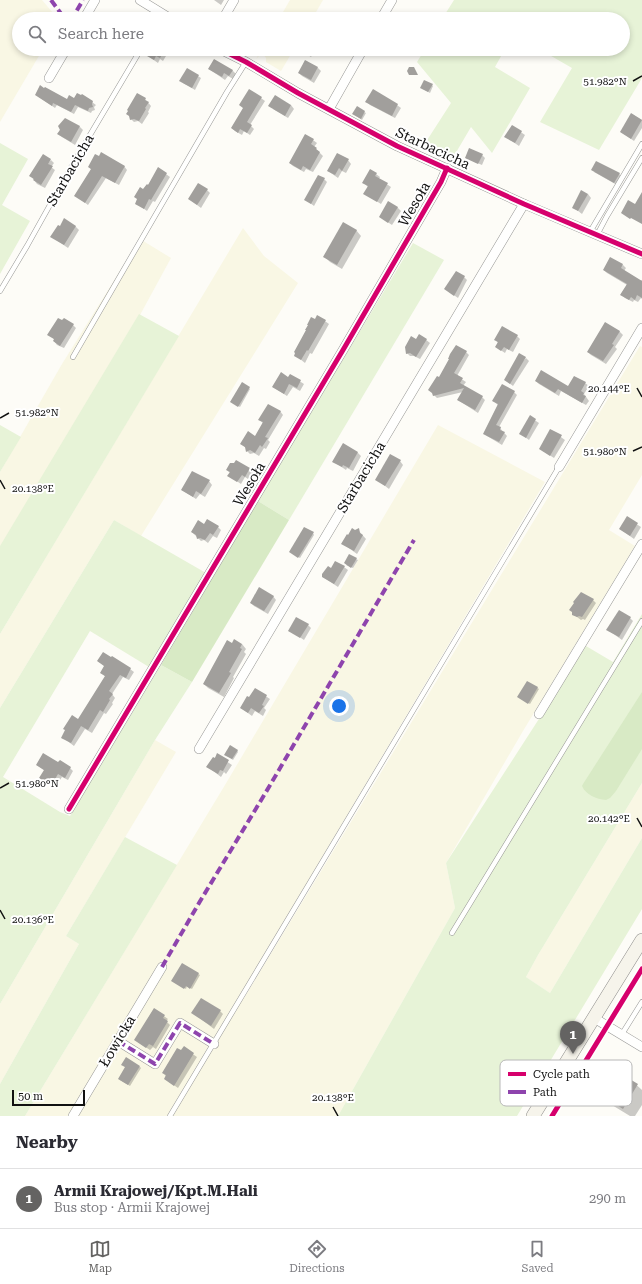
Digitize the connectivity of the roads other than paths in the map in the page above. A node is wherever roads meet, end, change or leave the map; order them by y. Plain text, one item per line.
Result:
1 (95, 0) edge
2 (140, 0) edge
3 (234, 0) edge
4 (392, 0) edge
5 (88, 12) edge
6 (156, 12) edge
7 (227, 12) edge
8 (385, 12) edge
9 (62, 56) edge
10 (137, 56) edge
11 (234, 56) edge
12 (359, 56) edge
13 (246, 62) junction
14 (48, 78) dead end
15 (328, 109) junction
16 (642, 144) edge
17 (642, 158) edge
18 (447, 168) junction
19 (524, 204) junction
20 (594, 233) junction
21 (642, 254) edge
22 (0, 291) edge
23 (642, 328) edge
24 (73, 357) dead end
25 (559, 467) joint
26 (642, 544) edge
27 (642, 621) edge
28 (539, 714) dead end
29 (199, 749) dead end
30 (69, 809) dead end
31 (452, 932) dead end
32 (642, 940) edge
33 (162, 967) dead end
34 (642, 1002) edge
35 (594, 1018) junction
36 (622, 1034) junction
37 (118, 1041) junction
38 (214, 1044) junction
39 (642, 1047) edge
40 (568, 1060) edge
41 (540, 1106) edge
42 (73, 1116) edge
43 (170, 1116) edge
44 (534, 1116) edge

1 - 5 street
2 - 6 street
3 - 7 street
4 - 8 street
9 - 14 street
10 - 22 lane, Starbacicha
11 - 13 street, Starbacicha
12 - 15 street
13 - 15 street, Starbacicha
13 - 24 lane
15 - 18 street, Starbacicha
16 - 20 lane
17 - 20 lane
18 - 19 street, Starbacicha
18 - 30 street, Wesoła
19 - 20 street, Starbacicha
19 - 29 street, Starbacicha
20 - 21 street, Starbacicha
23 - 25 street
25 - 38 lane
26 - 28 street
27 - 31 lane
32 - 35 street
33 - 37 street, Łowicka
34 - 36 lane
35 - 36 street
35 - 40 street
36 - 39 street
37 - 38 street
37 - 42 street, Łowicka
38 - 43 lane
41 - 44 street

